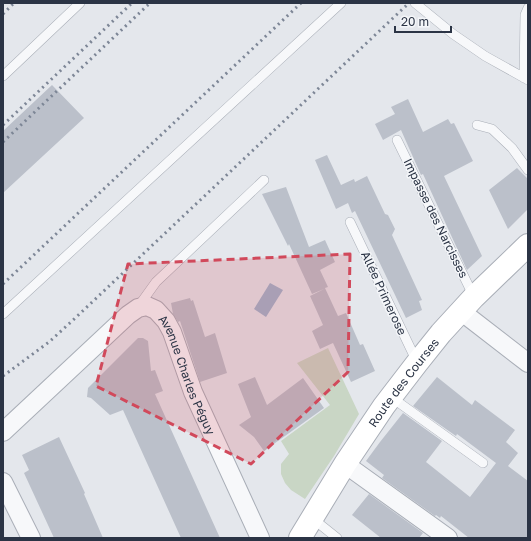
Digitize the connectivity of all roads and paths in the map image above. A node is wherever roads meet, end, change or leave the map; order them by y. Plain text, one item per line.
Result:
1 (80, 3) edge
2 (341, 3) edge
3 (414, 3) edge
4 (528, 8) edge
5 (3, 76) edge
6 (526, 79) edge
7 (477, 125) dead end
8 (397, 140) dead end
9 (528, 170) edge
10 (264, 180) dead end
11 (350, 222) dead end
12 (528, 244) edge
13 (468, 305) junction
14 (138, 308) junction
15 (3, 314) edge
16 (417, 363) junction
17 (528, 363) edge
18 (391, 397) junction
19 (3, 432) edge
20 (483, 463) dead end
21 (345, 464) junction
22 (3, 482) edge
23 (312, 518) junction
24 (31, 538) edge
25 (260, 538) edge
26 (300, 538) edge
27 (337, 538) edge
28 (448, 538) edge

1 - 5 lane
2 - 15 lane
3 - 6 lane
4 - 6 lane
7 - 9 lane
8 - 13 lane, Impasse des Narcisses
10 - 14 lane
11 - 16 lane, Allée Primerose
12 - 13 street, Route des Courses
13 - 16 street, Route des Courses
13 - 17 street
14 - 19 street
14 - 25 street, Avenue Charles Péguy
16 - 18 street, Route des Courses
18 - 20 lane
18 - 21 street, Route des Courses
21 - 23 street, Route des Courses
21 - 28 street
22 - 24 street
23 - 26 street, Route des Courses
23 - 27 lane

